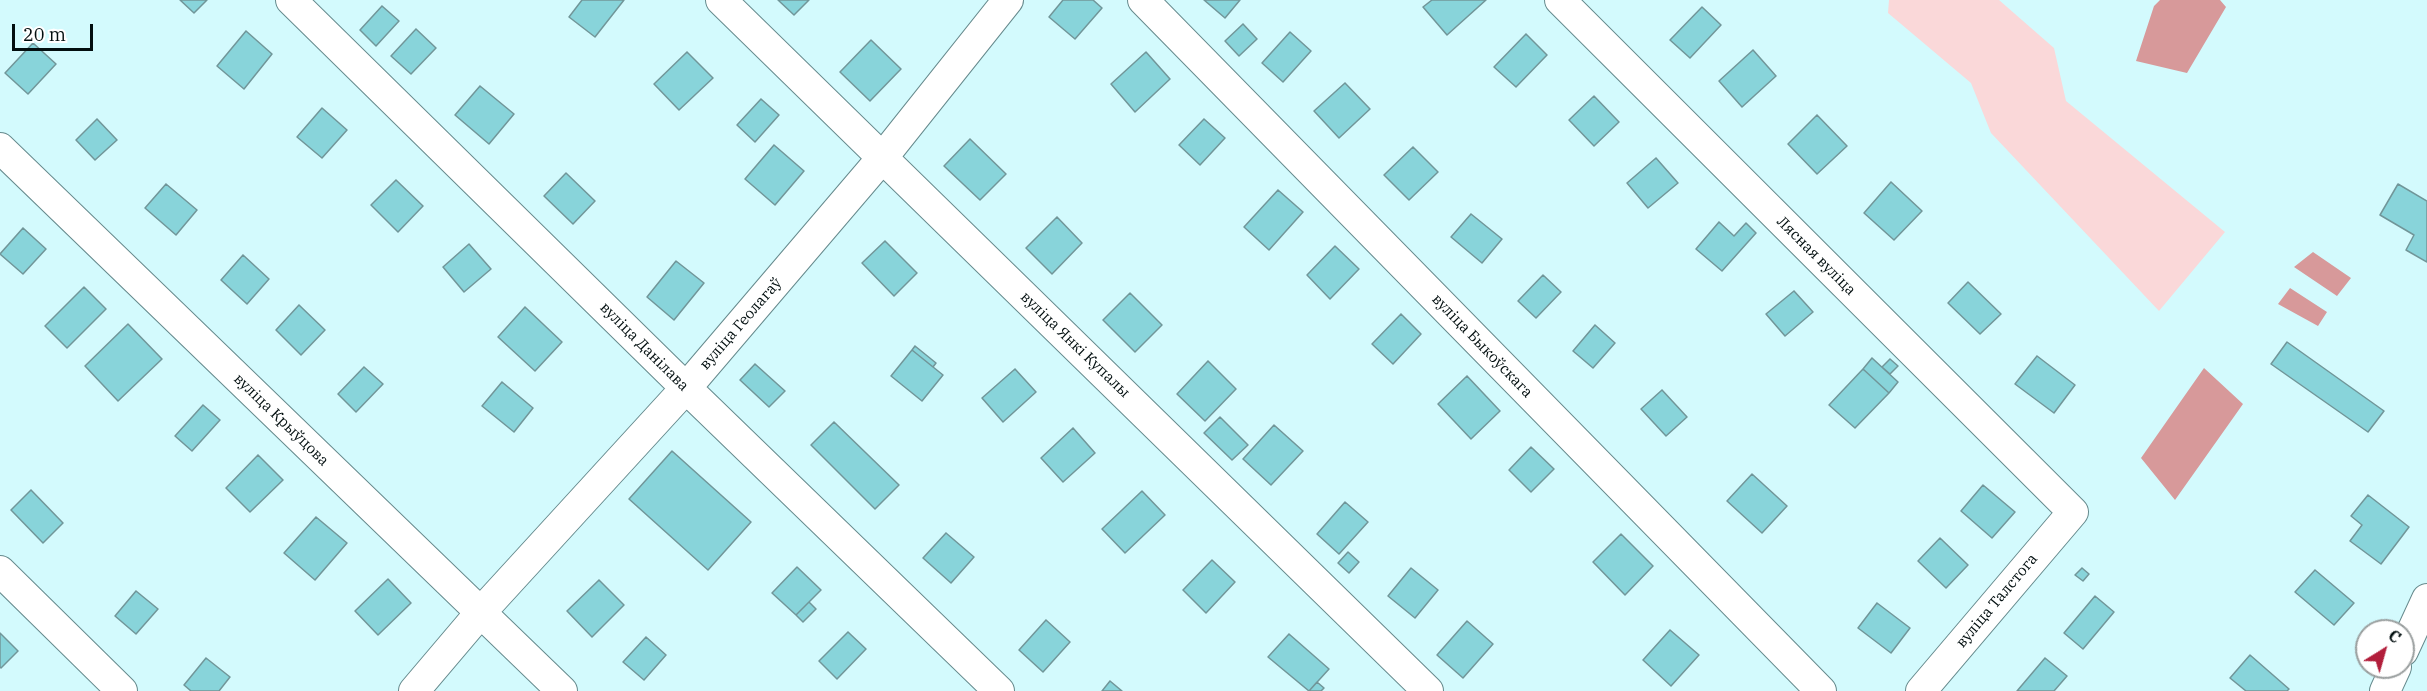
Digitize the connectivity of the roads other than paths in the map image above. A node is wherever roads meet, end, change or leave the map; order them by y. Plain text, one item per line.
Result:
1 (291, 0) edge
2 (721, 0) edge
3 (1008, 0) edge
4 (1143, 0) edge
5 (1560, 0) edge
6 (0, 148) edge
7 (883, 157) junction
8 (686, 388) junction
9 (2073, 512) joint
10 (0, 571) edge
11 (2427, 600) edge
12 (481, 612) junction
13 (2415, 626) edge
14 (122, 691) edge
15 (414, 691) edge
16 (562, 691) edge
17 (999, 691) edge
18 (1428, 691) edge
19 (1821, 691) edge
20 (1921, 691) edge

1 - 8 street, вуліца Данілава
2 - 7 street, вуліца Янкі Купалы
3 - 7 street, вуліца Геолагаў
4 - 19 street, вуліца Быкоўскага
5 - 9 street, Лясная вуліца
6 - 12 street, вуліца Крыўцова
7 - 8 street, вуліца Геолагаў
7 - 18 street, вуліца Янкі Купалы
8 - 12 street, вуліца Геолагаў
8 - 17 street, вуліца Данілава
9 - 20 street, вуліца Талстога
10 - 14 street
11 - 13 street
12 - 15 street, вуліца Геолагаў
12 - 16 street, вуліца Крыўцова

